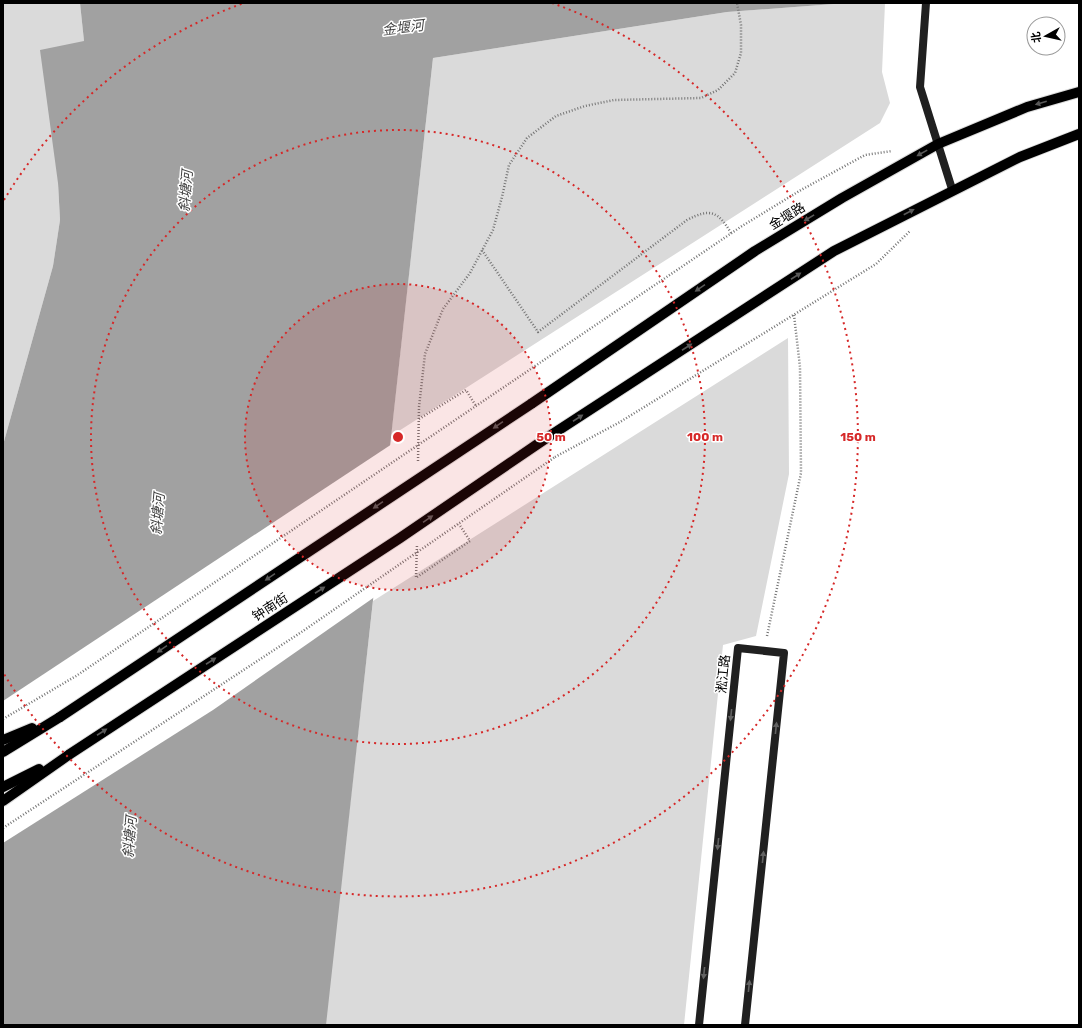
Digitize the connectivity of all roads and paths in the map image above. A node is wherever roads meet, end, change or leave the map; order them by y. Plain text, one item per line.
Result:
1 (737, 3) edge
2 (926, 3) edge
3 (1079, 92) edge
4 (1079, 134) edge
5 (938, 144) junction
6 (894, 151) dead end
7 (952, 189) junction
8 (914, 227) dead end
9 (730, 233) junction
10 (482, 250) junction
11 (794, 315) junction
12 (530, 404) joint
13 (476, 406) junction
14 (419, 419) junction
15 (418, 467) dead end
16 (459, 524) junction
17 (417, 538) dead end
18 (764, 651) junction
19 (60, 717) junction
20 (3, 720) edge
21 (3, 740) edge
22 (3, 752) edge
23 (70, 754) junction
24 (3, 787) edge
25 (3, 801) edge
26 (3, 828) edge
27 (699, 1025) edge
28 (745, 1025) edge

1 - 10 path
2 - 5 street
3 -> 5 main road, 金堰路
4 - 7 main road
5 - 7 street
5 -> 12 main road, 金堰路
6 - 9 path
23 -> 7 main road, 钟南街, bridge
8 - 11 path
9 - 10 path
9 - 13 path, bridge
10 - 14 path
11 - 16 path, bridge
11 - 18 path
12 -> 19 main road, 钟南街, bridge
13 - 14 path
13 - 20 path, bridge
14 - 15 path
16 - 17 path
16 - 26 path, bridge
18 -> 27 street, 淞江路
28 -> 18 street, 淞江路
19 - 21 main road
19 - 22 main road, 钟南街
23 - 24 main road, 钟南街
23 - 25 main road

